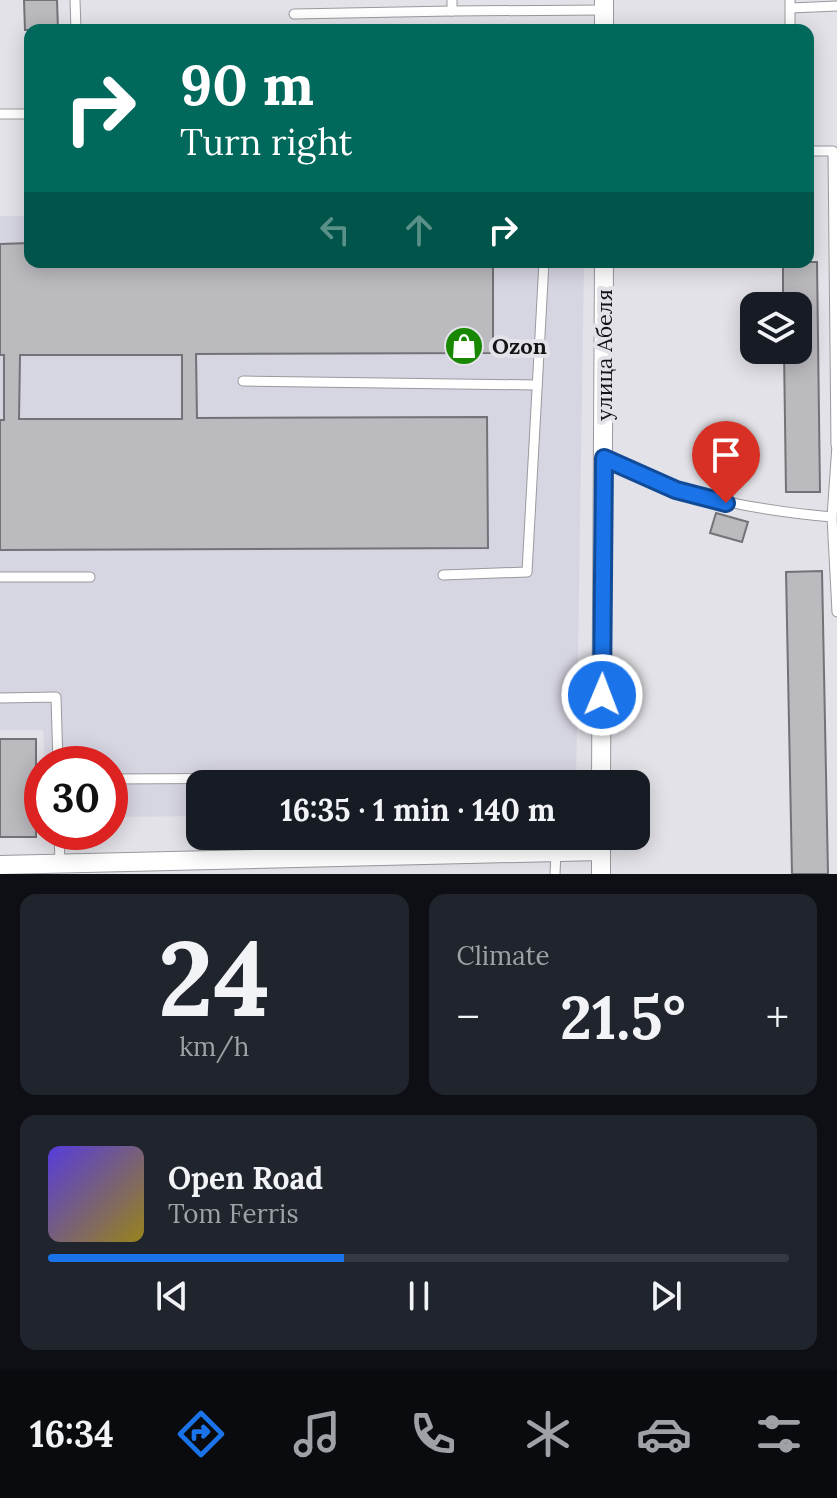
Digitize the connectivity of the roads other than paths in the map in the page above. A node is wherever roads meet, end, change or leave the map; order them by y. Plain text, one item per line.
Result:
1 (75, 0) edge
2 (790, 4) edge
3 (604, 5) edge
4 (452, 6) edge
5 (837, 6) edge
6 (294, 14) dead end
7 (76, 24) edge
8 (0, 114) edge
9 (24, 114) edge
10 (814, 151) edge
11 (544, 268) edge
12 (604, 268) edge
13 (243, 381) dead end
14 (537, 385) junction
15 (836, 445) edge
16 (604, 458) junction
17 (832, 517) junction
18 (836, 558) edge
19 (443, 575) dead end
20 (0, 577) edge
21 (90, 577) dead end
22 (837, 612) edge
23 (0, 698) edge
24 (57, 746) edge
25 (601, 770) edge
26 (128, 779) edge
27 (186, 779) edge
28 (60, 850) edge
29 (567, 850) edge
30 (601, 850) edge
31 (556, 852) junction
32 (60, 863) junction
33 (0, 865) edge
34 (555, 874) edge
35 (601, 874) edge

1 - 7 lane
2 - 5 lane
3 - 4 lane
4 - 6 lane
8 - 9 lane
10 - 15 lane
11 - 14 lane
12 - 16 street, улица Абеля
13 - 14 lane
14 - 19 lane
15 - 17 lane
16 - 17 lane
16 - 25 street, улица Абеля
17 - 18 lane
18 - 22 lane
20 - 21 lane
23 - 24 lane
26 - 27 lane
28 - 32 lane
29 - 31 street
30 - 35 street
31 - 32 street
31 - 34 lane
32 - 33 street

